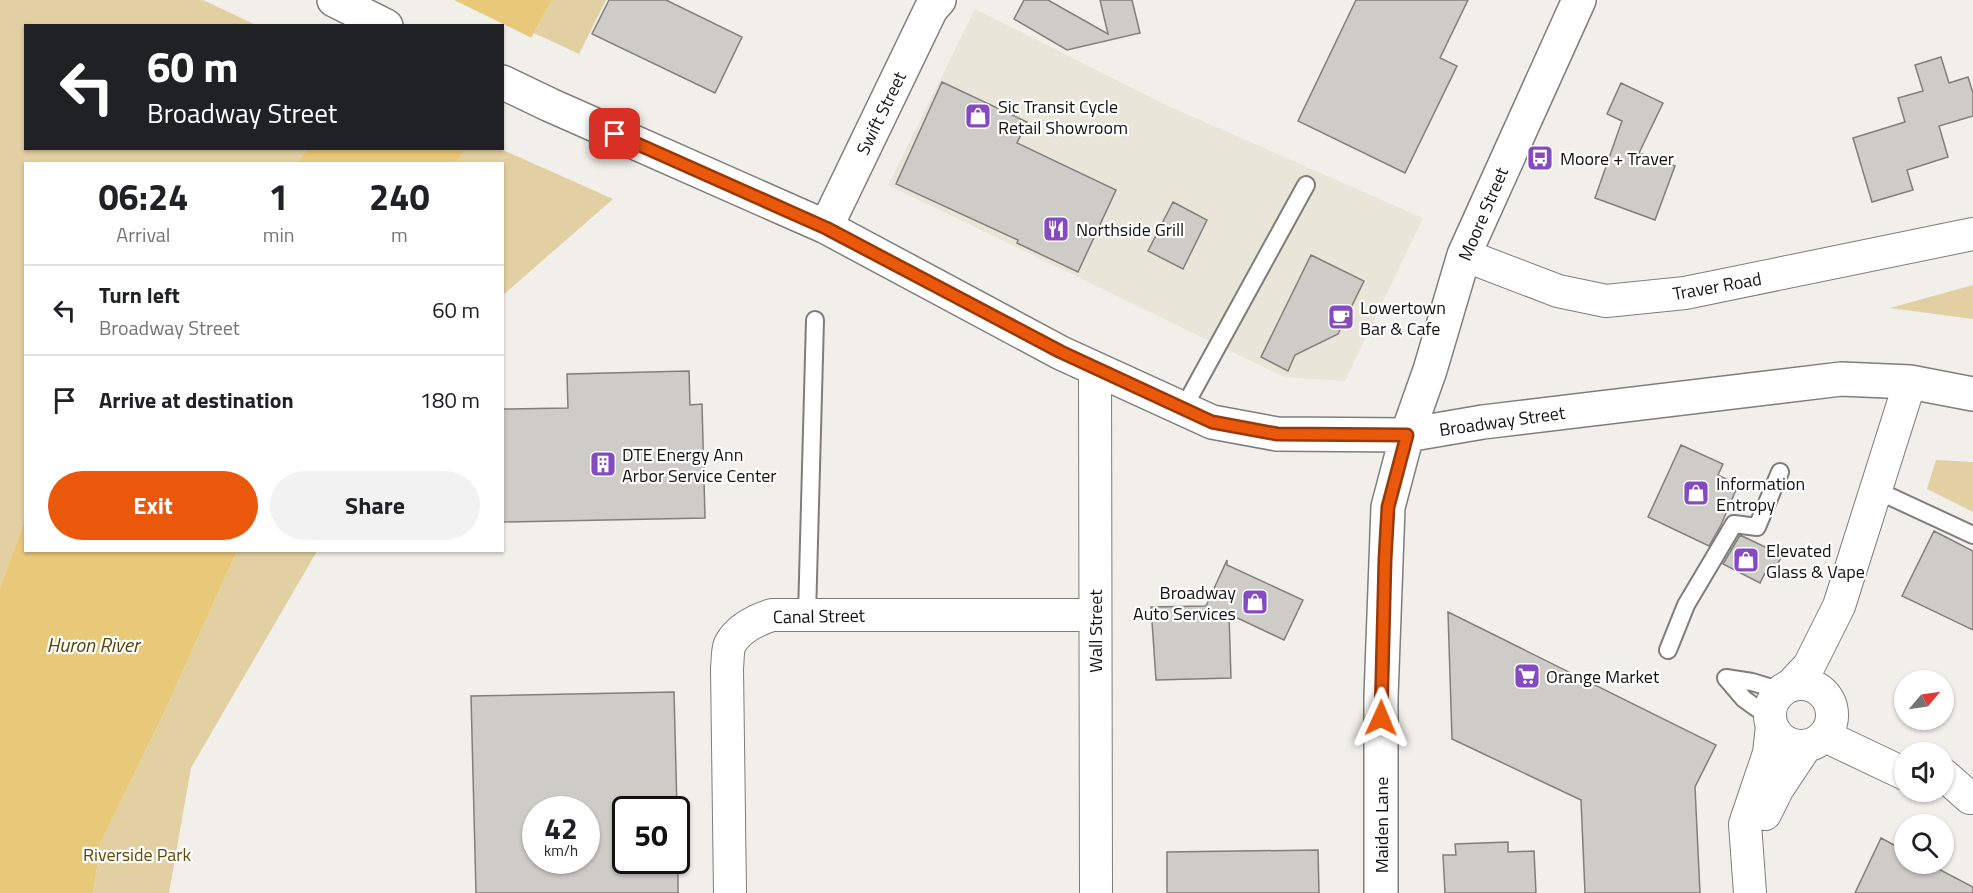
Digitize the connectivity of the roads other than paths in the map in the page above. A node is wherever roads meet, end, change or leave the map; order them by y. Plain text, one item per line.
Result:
1 (334, 0) edge
2 (939, 0) edge
3 (1579, 0) edge
4 (382, 24) edge
5 (504, 83) edge
6 (1306, 185) dead end
7 (826, 228) junction
8 (1973, 234) edge
9 (1464, 255) junction
10 (815, 320) dead end
11 (1095, 369) junction
12 (1910, 382) junction
13 (1973, 394) edge
14 (1183, 409) junction
15 (1407, 435) junction
16 (1780, 472) dead end
17 (1876, 490) junction
18 (1973, 535) edge
19 (1839, 606) junction
20 (807, 615) junction
21 (1095, 615) junction
22 (1668, 650) dead end
23 (1778, 705) junction
24 (1822, 724) junction
25 (1894, 748) edge
26 (1894, 767) edge
27 (1749, 860) junction
28 (730, 893) edge
29 (1096, 893) edge
30 (1381, 893) edge
31 (1750, 893) edge

1 - 4 main road
2 - 7 main road, Swift Street
3 - 9 main road, Moore Street
5 - 7 main road, Broadway Street
6 - 14 lane
7 - 11 main road, Broadway Street
8 - 9 street, Traver Road
9 - 15 main road, Moore Street
10 - 20 lane
11 - 14 main road, Broadway Street
11 - 21 street, Wall Street
12 - 13 main road, Broadway Street
12 - 15 main road, Broadway Street
12 - 17 street
14 - 15 main road, Broadway Street
15 - 30 main road, Maiden Lane
16 - 22 lane
17 - 18 lane
17 - 19 street
19 - 23 street
19 - 24 street
20 - 21 street, Canal Street
20 - 28 street, Canal Street
21 - 29 street, Wall Street
23 - 24 street
23 - 24 street
23 - 27 street
24 - 25 street
24 - 26 street
24 - 27 street
27 - 31 street

